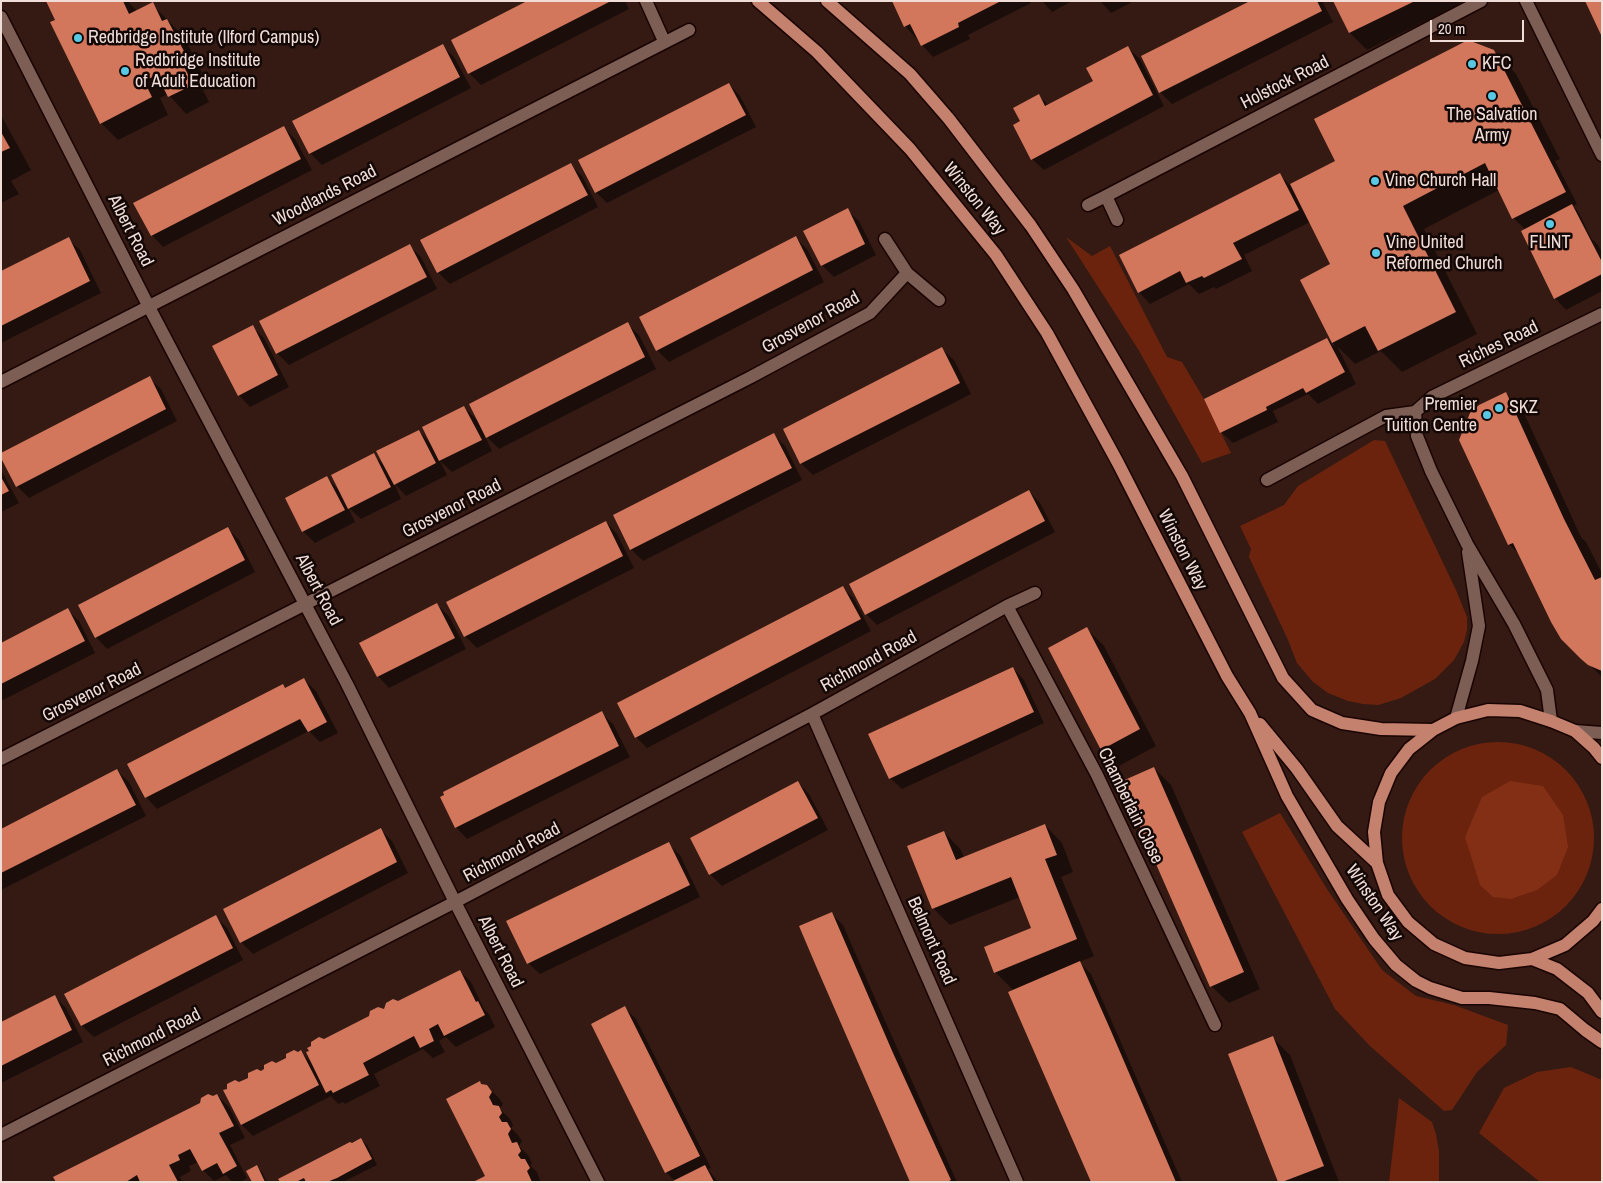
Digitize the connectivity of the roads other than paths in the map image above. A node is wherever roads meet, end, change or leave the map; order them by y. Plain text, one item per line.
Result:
1 (646, 1) edge
2 (758, 1) edge
3 (826, 1) edge
4 (1481, 1) edge
5 (1526, 1) edge
6 (842, 7) edge
7 (1, 18) edge
8 (689, 30) dead end
9 (664, 41) junction
10 (1602, 155) edge
11 (1106, 196) junction
12 (1088, 205) dead end
13 (1117, 220) dead end
14 (885, 239) dead end
15 (907, 273) junction
16 (939, 300) dead end
17 (149, 307) junction
18 (1602, 314) edge
19 (1, 382) edge
20 (1414, 412) junction
21 (1267, 480) dead end
22 (1467, 544) junction
23 (1035, 593) dead end
24 (305, 604) junction
25 (1007, 606) junction
26 (1250, 712) junction
27 (812, 714) junction
28 (1456, 718) junction
29 (1552, 721) junction
30 (1433, 730) junction
31 (1575, 731) junction
32 (1602, 733) edge
33 (1602, 758) edge
34 (1, 759) edge
35 (1377, 863) junction
36 (455, 902) junction
37 (1602, 909) edge
38 (1532, 959) junction
39 (1602, 1012) edge
40 (1215, 1025) dead end
41 (1602, 1042) edge
42 (1, 1135) edge
43 (598, 1182) edge
44 (1017, 1182) edge

1 - 9 street
2 - 26 main road, Winston Way
3 - 6 main road, Winston Way
4 - 11 street, Holstock Road
5 - 10 street
6 - 30 main road, Winston Way
7 - 17 street, Albert Road
8 - 9 street, Woodlands Road
9 - 17 street, Woodlands Road
11 - 12 street, Holstock Road
11 - 13 street
14 - 15 street
15 - 16 street
15 - 24 street, Grosvenor Road
17 - 19 street, Woodlands Road
17 - 24 street, Albert Road
18 - 20 street, Riches Road
20 - 21 street
20 - 22 street
22 - 28 street
22 - 29 street
23 - 25 street, Richmond Road
24 - 34 street, Grosvenor Road
24 - 36 street, Albert Road
25 - 27 street, Richmond Road
25 - 40 street, Chamberlain Close
26 - 35 main road
26 - 41 main road, Winston Way
27 - 36 street, Richmond Road
27 - 44 street, Belmont Road
28 - 29 main road
28 - 30 main road
29 - 31 main road
30 - 35 main road
31 - 32 street
31 - 33 main road
35 - 38 main road
36 - 42 street, Richmond Road
36 - 43 street, Albert Road
37 - 38 main road
38 - 39 main road

